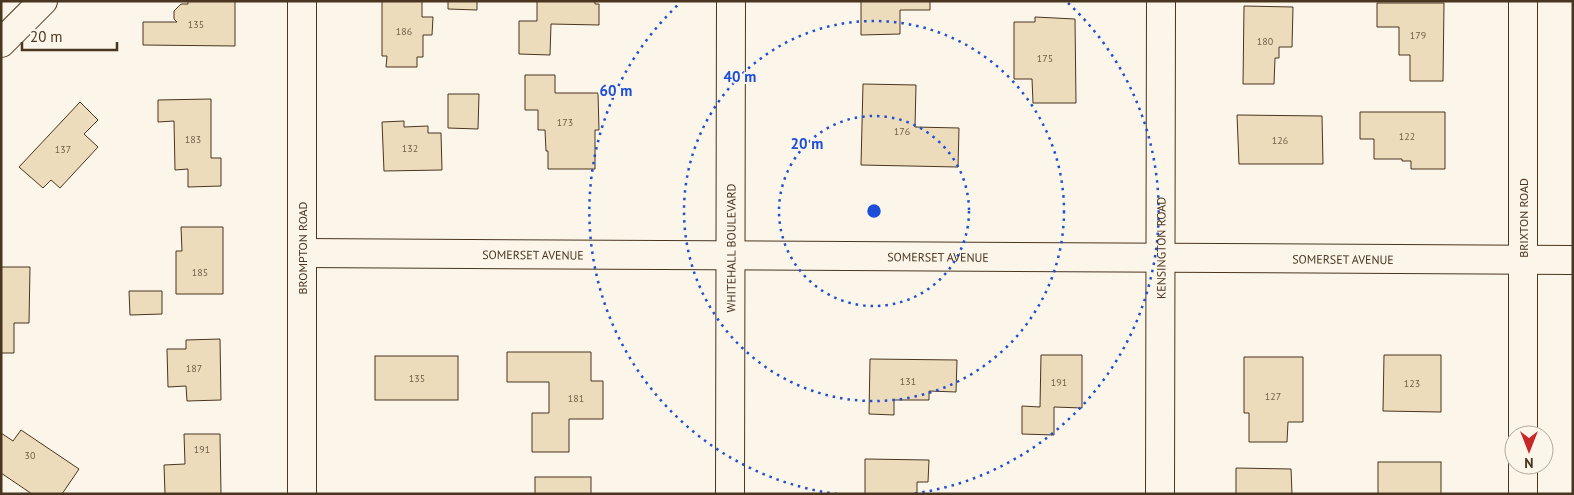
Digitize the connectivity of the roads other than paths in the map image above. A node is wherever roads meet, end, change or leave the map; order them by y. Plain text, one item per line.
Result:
1 (42, 1) edge
2 (302, 1) edge
3 (731, 1) edge
4 (1161, 1) edge
5 (1523, 1) edge
6 (1, 43) edge
7 (303, 253) junction
8 (731, 256) junction
9 (1160, 258) junction
10 (1523, 260) junction
11 (1573, 260) edge
12 (1523, 425) edge
13 (1522, 475) edge
14 (302, 494) edge
15 (730, 494) edge
16 (1160, 494) edge
17 (1522, 494) edge

1 - 6 street
2 - 7 street, BROMPTON ROAD
3 - 8 street, WHITEHALL BOULEVARD
4 - 9 street, KENSINGTON ROAD
5 - 10 street, BRIXTON ROAD
7 - 8 street, SOMERSET AVENUE
7 - 14 street, BROMPTON ROAD
8 - 9 street, SOMERSET AVENUE
8 - 15 street, WHITEHALL BOULEVARD
9 - 10 street, SOMERSET AVENUE
9 - 16 street, KENSINGTON ROAD
10 - 11 street, SOMERSET AVENUE
10 - 12 street, BRIXTON ROAD
13 - 17 street

